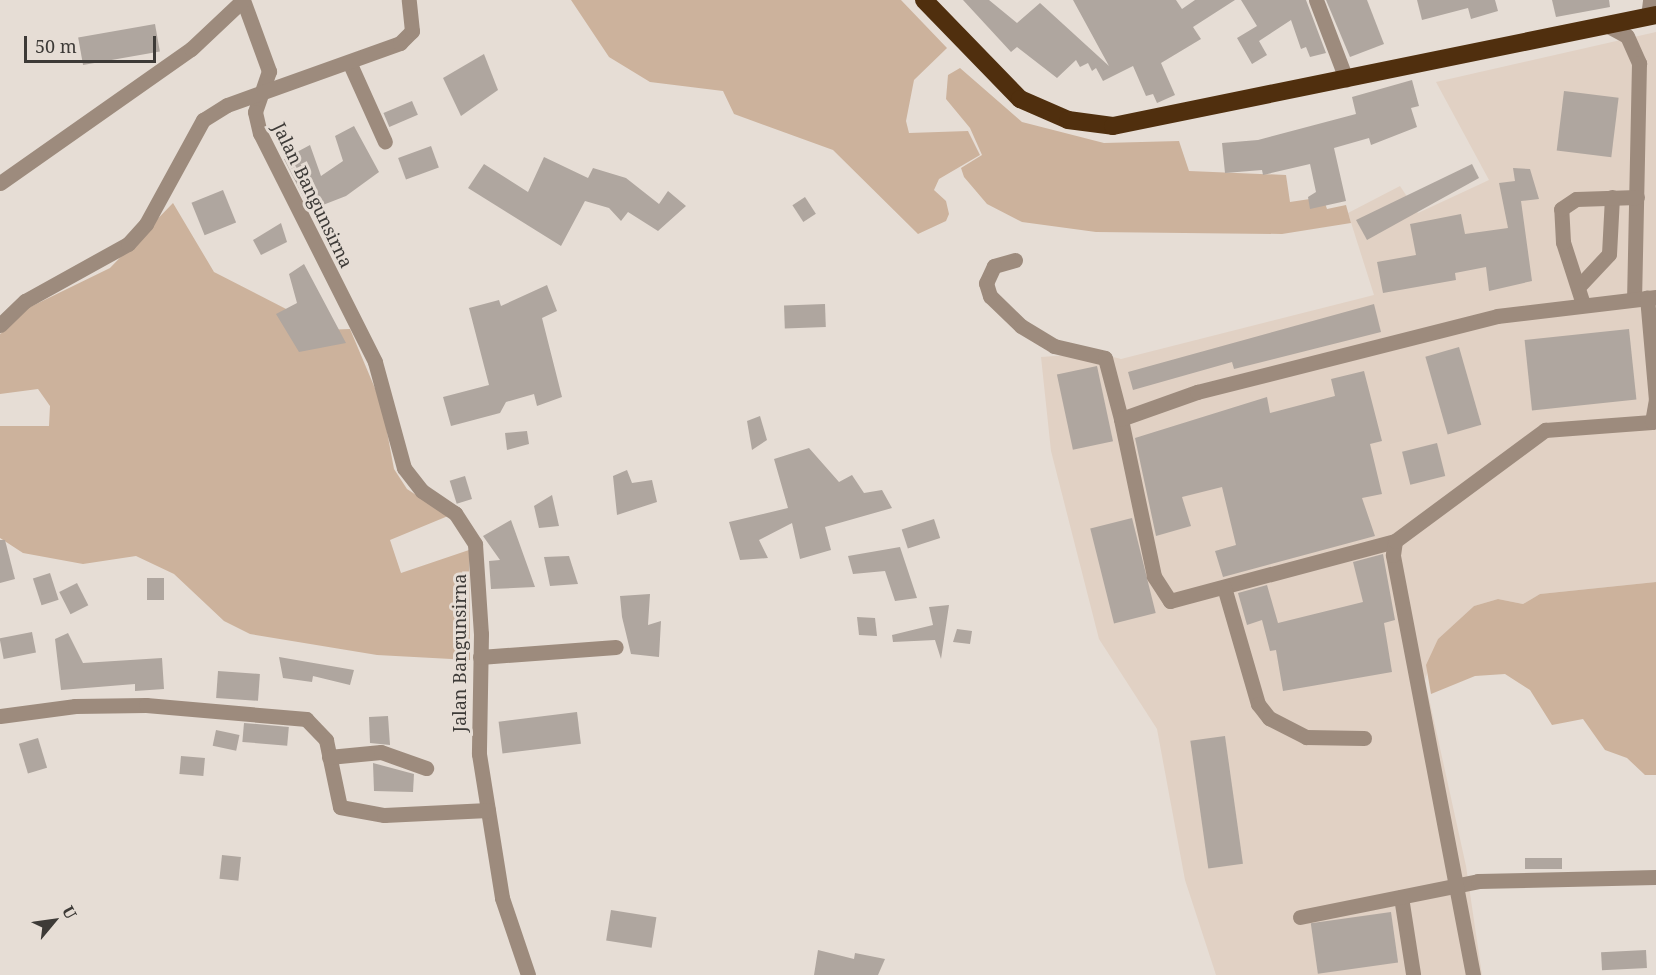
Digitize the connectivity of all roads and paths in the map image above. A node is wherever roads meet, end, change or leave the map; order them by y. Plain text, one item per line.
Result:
1 (243, 0) edge
2 (408, 0) edge
3 (924, 0) edge
4 (1316, 0) edge
5 (1651, 10) edge
6 (1608, 26) junction
7 (350, 64) junction
8 (1346, 80) junction
9 (261, 96) junction
10 (385, 142) dead end
11 (0, 183) edge
12 (1612, 197) junction
13 (1637, 197) junction
14 (1015, 260) dead end
15 (1581, 284) junction
16 (1646, 297) edge
17 (1583, 304) junction
18 (0, 325) edge
19 (1121, 419) junction
20 (1395, 541) junction
21 (1224, 587) junction
22 (616, 647) dead end
23 (480, 657) junction
24 (0, 716) edge
25 (1364, 738) dead end
26 (329, 757) junction
27 (426, 768) dead end
28 (488, 810) junction
29 (1656, 878) edge
30 (1454, 887) junction
31 (1401, 897) junction
32 (1300, 917) dead end
33 (1413, 974) edge
34 (528, 975) edge
35 (1473, 975) edge

1 - 9 street, Jalan Bangunsirna
1 - 11 street, Jalan Bangunsirna
2 - 7 street
3 - 8 highway
4 - 8 street
5 - 6 highway
6 - 8 highway
6 - 13 street
7 - 9 street
7 - 10 street
9 - 18 street
9 - 23 street, Jalan Bangunsirna
12 - 13 street
12 - 15 street
12 - 15 street
13 - 16 street
14 - 19 street
15 - 17 street
16 - 17 street
16 - 20 street
17 - 19 street
19 - 21 street
20 - 21 street
20 - 30 street
21 - 25 street
22 - 23 street
23 - 28 street, Jalan Bangunsirna
24 - 26 street
26 - 27 street
26 - 28 street
28 - 34 street, Jalan Bangunsirna
29 - 30 street
30 - 31 street
30 - 35 street
31 - 32 street
31 - 33 street

